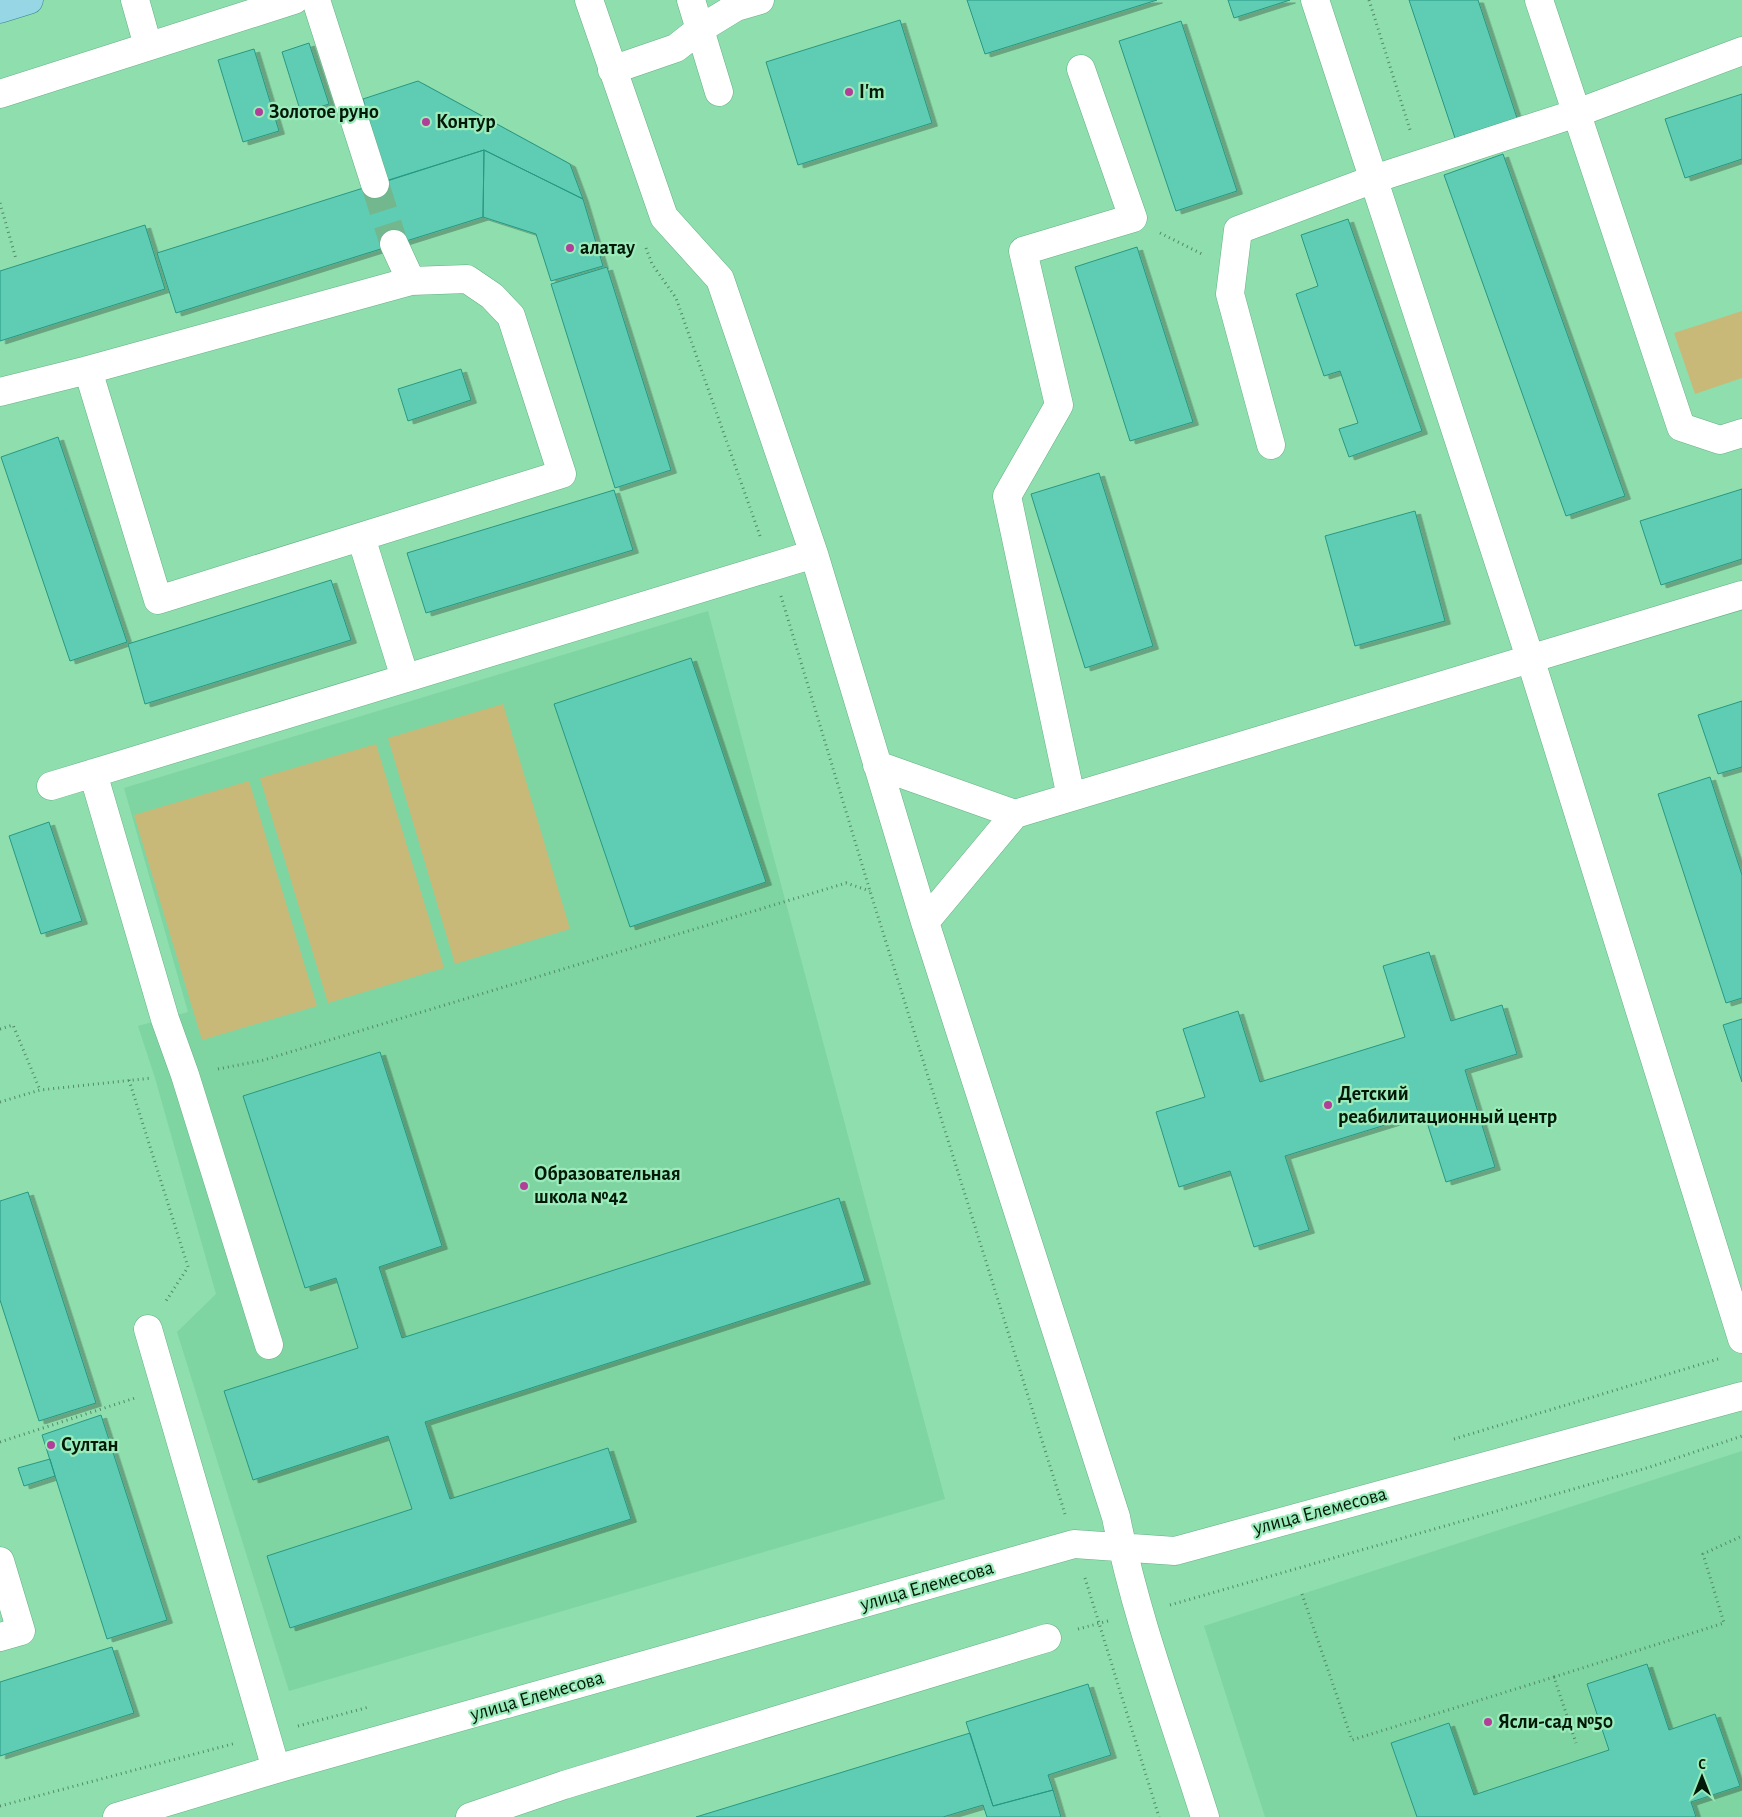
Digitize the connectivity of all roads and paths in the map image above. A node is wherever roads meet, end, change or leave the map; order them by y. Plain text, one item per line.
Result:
1 (29, 0) edge
2 (135, 0) edge
3 (294, 0) edge
4 (316, 0) edge
5 (589, 0) edge
6 (691, 0) edge
7 (760, 0) edge
8 (1315, 0) edge
9 (1369, 0) edge
10 (1539, 0) edge
11 (0, 9) edge
12 (700, 29) junction
13 (148, 46) junction
14 (1742, 51) edge
15 (1081, 69) dead end
16 (612, 70) junction
17 (719, 92) dead end
18 (0, 94) edge
19 (1577, 113) junction
20 (1421, 164) junction
21 (1374, 180) junction
22 (375, 184) tunnel mouth
23 (0, 203) edge
24 (1133, 218) junction
25 (394, 244) tunnel mouth
26 (646, 246) dead end
27 (16, 259) dead end
28 (1233, 270) junction
29 (410, 281) junction
30 (88, 370) junction
31 (0, 392) edge
32 (1742, 433) edge
33 (1271, 445) dead end
34 (360, 537) junction
35 (814, 554) junction
36 (772, 569) junction
37 (1742, 595) edge
38 (1531, 661) junction
39 (405, 678) junction
40 (877, 765) junction
41 (93, 773) junction
42 (51, 786) dead end
43 (1070, 797) junction
44 (1015, 814) junction
45 (870, 891) junction
46 (925, 922) junction
47 (0, 1029) edge
48 (185, 1074) junction
49 (129, 1080) junction
50 (40, 1090) junction
51 (0, 1102) edge
52 (148, 1329) joint
53 (1742, 1339) edge
54 (269, 1345) dead end
55 (1723, 1358) dead end
56 (165, 1389) junction
57 (1742, 1396) edge
58 (1742, 1436) edge
59 (1445, 1441) dead end
60 (0, 1442) edge
61 (1065, 1513) junction
62 (1116, 1517) junction
63 (1742, 1536) edge
64 (1074, 1544) junction
65 (1122, 1549) junction
66 (0, 1561) edge
67 (1302, 1594) dead end
68 (1141, 1613) junction
69 (1099, 1623) junction
70 (0, 1637) edge
71 (1047, 1638) joint
72 (1554, 1677) junction
73 (1576, 1743) dead end
74 (276, 1769) junction
75 (527, 1808) edge
76 (117, 1817) edge
77 (470, 1817) edge
78 (1159, 1817) edge
79 (1205, 1817) edge

1 - 11 main road
2 - 13 street
3 - 13 street
4 - 22 street
5 - 16 street
6 - 12 street
7 - 12 street
8 - 21 street
9 - 20 path
10 - 19 street
12 - 16 street
12 - 17 street
13 - 18 street
14 - 19 street
15 - 24 street
16 - 35 street
19 - 20 street
19 - 32 street
20 - 21 street
21 - 28 street
21 - 38 street
23 - 27 path
24 - 28 path
24 - 43 street
25 - 29 street
26 - 36 path
28 - 33 street
29 - 30 street
29 - 34 street
30 - 31 street
30 - 34 street
34 - 39 street
35 - 36 street
35 - 40 street
36 - 39 street
36 - 45 path
37 - 38 street
38 - 43 street
38 - 53 street
39 - 41 street
40 - 44 street
40 - 46 street
41 - 42 street
41 - 48 street
43 - 44 street
44 - 46 street
45 - 48 path
45 - 61 path
46 - 62 street
47 - 50 path
48 - 49 path
48 - 54 street
49 - 50 path
49 - 52 path
50 - 51 path
52 - 56 street
55 - 59 path
56 - 60 path
56 - 74 street
57 - 65 street, улица Елемесова
58 - 68 path
61 - 62 path
61 - 64 path
62 - 65 street
63 - 72 path
64 - 65 street, улица Елемесова
64 - 69 path
64 - 74 street, улица Елемесова
65 - 68 street
66 - 70 street
67 - 72 path
68 - 69 path
68 - 79 street
69 - 71 path
69 - 78 path
71 - 75 street
72 - 73 path
74 - 76 street, улица Елемесова
75 - 77 street

